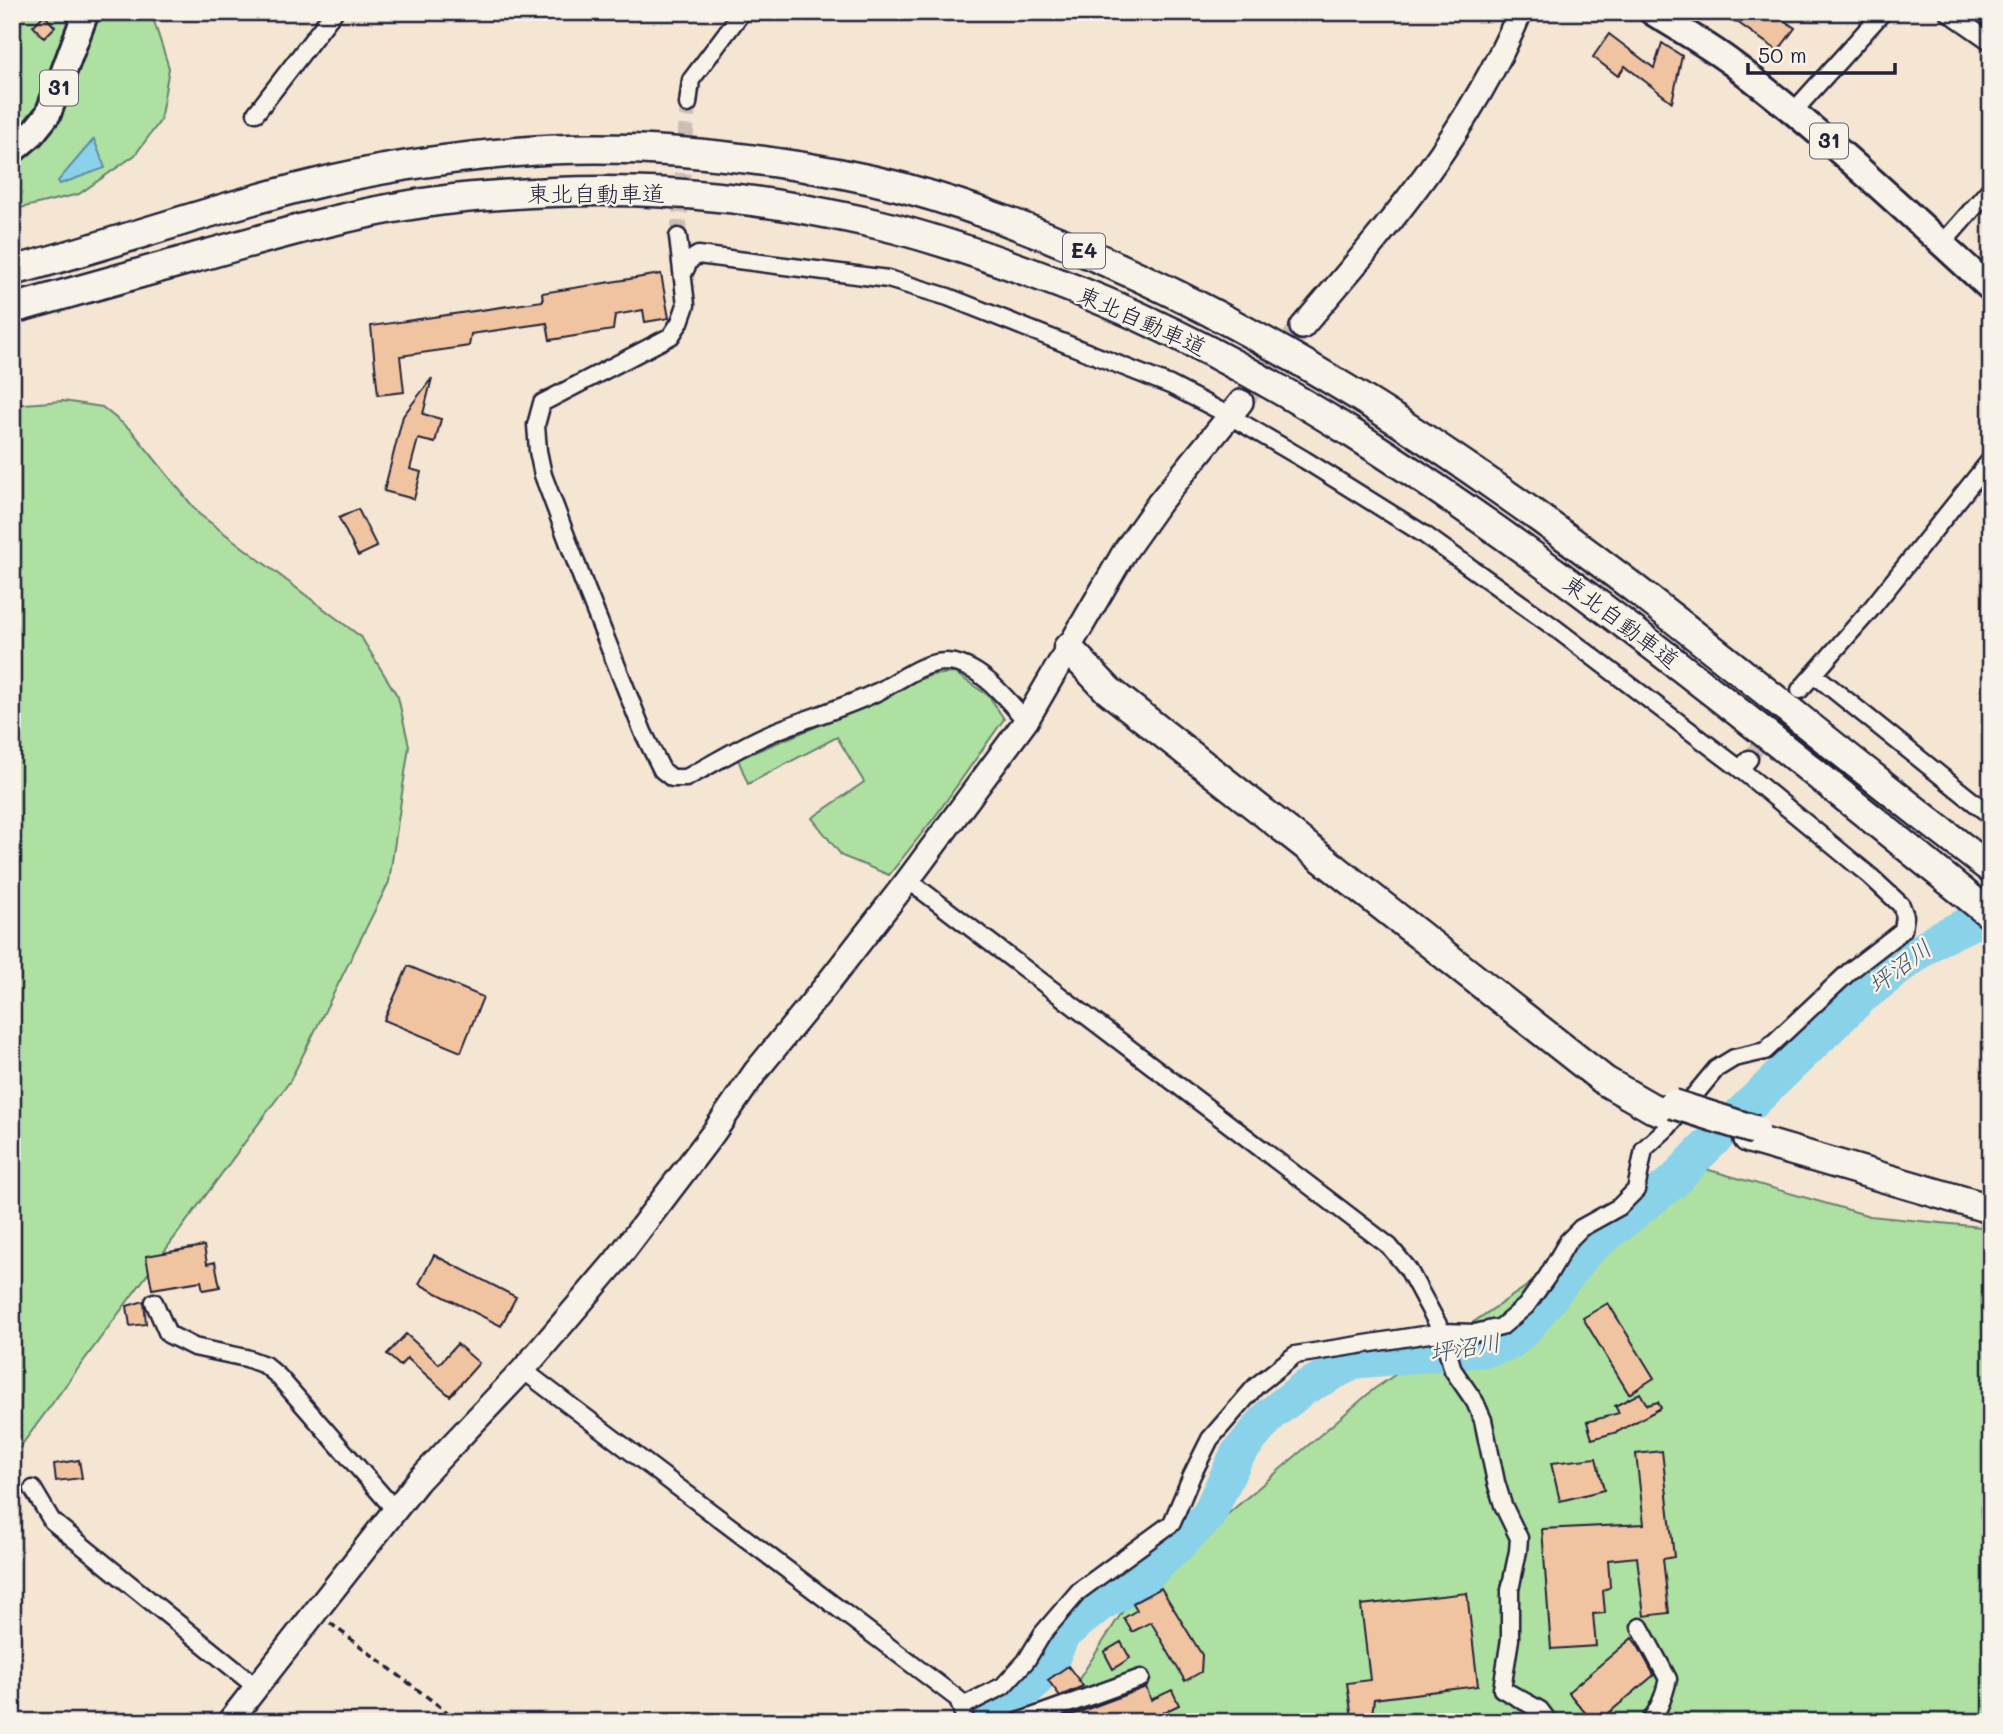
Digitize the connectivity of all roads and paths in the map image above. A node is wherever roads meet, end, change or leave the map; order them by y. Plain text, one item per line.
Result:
1 (86, 12) edge
2 (334, 12) edge
3 (742, 12) edge
4 (1520, 12) edge
5 (1652, 12) edge
6 (1883, 12) edge
7 (1948, 12) edge
8 (1991, 43) edge
9 (688, 104) tunnel mouth
10 (1793, 112) junction
11 (256, 113) dead end
12 (12, 151) edge
13 (1991, 188) edge
14 (678, 237) tunnel mouth
15 (1942, 244) junction
16 (12, 271) edge
17 (683, 274) junction
18 (1991, 289) edge
19 (12, 309) edge
20 (1301, 327) tunnel mouth
21 (1236, 409) junction
22 (1991, 459) edge
23 (1068, 648) junction
24 (1815, 675) junction
25 (1800, 690) tunnel mouth
26 (1026, 720) junction
27 (1991, 816) edge
28 (1991, 869) edge
29 (908, 880) junction
30 (1991, 915) edge
31 (1751, 1134) junction
32 (1991, 1194) edge
33 (1991, 1209) edge
34 (154, 1302) dead end
35 (1445, 1345) junction
36 (523, 1370) junction
37 (33, 1489) dead end
38 (395, 1510) junction
39 (314, 1612) junction
40 (1640, 1628) dead end
41 (1141, 1678) dead end
42 (255, 1686) junction
43 (964, 1715) edge
44 (229, 1722) edge
45 (460, 1722) edge
46 (1018, 1722) edge
47 (1549, 1722) edge
48 (1649, 1722) edge

1 - 12 main road, 31
2 - 11 street
3 - 9 street
4 - 20 street
5 - 10 main road, 31
6 - 10 street
7 - 8 street
10 - 15 main road, 31
13 - 15 street
14 - 17 street
15 - 18 main road, 31
16 - 28 highway, 東北自動車道 / E4
17 - 21 street
17 - 26 street
19 - 30 highway, 東北自動車道 / E4
21 - 23 street
21 - 35 street
22 - 24 street
23 - 26 street
23 - 31 highway, bridge
24 - 25 street
24 - 27 street
26 - 29 street
29 - 35 street
29 - 36 street
31 - 32 highway
31 - 33 highway
34 - 38 street
35 - 43 street
35 - 47 street
36 - 38 street
36 - 43 street
37 - 42 street
38 - 39 street
39 - 42 street
39 - 45 path
40 - 48 street
41 - 46 street
42 - 44 street

